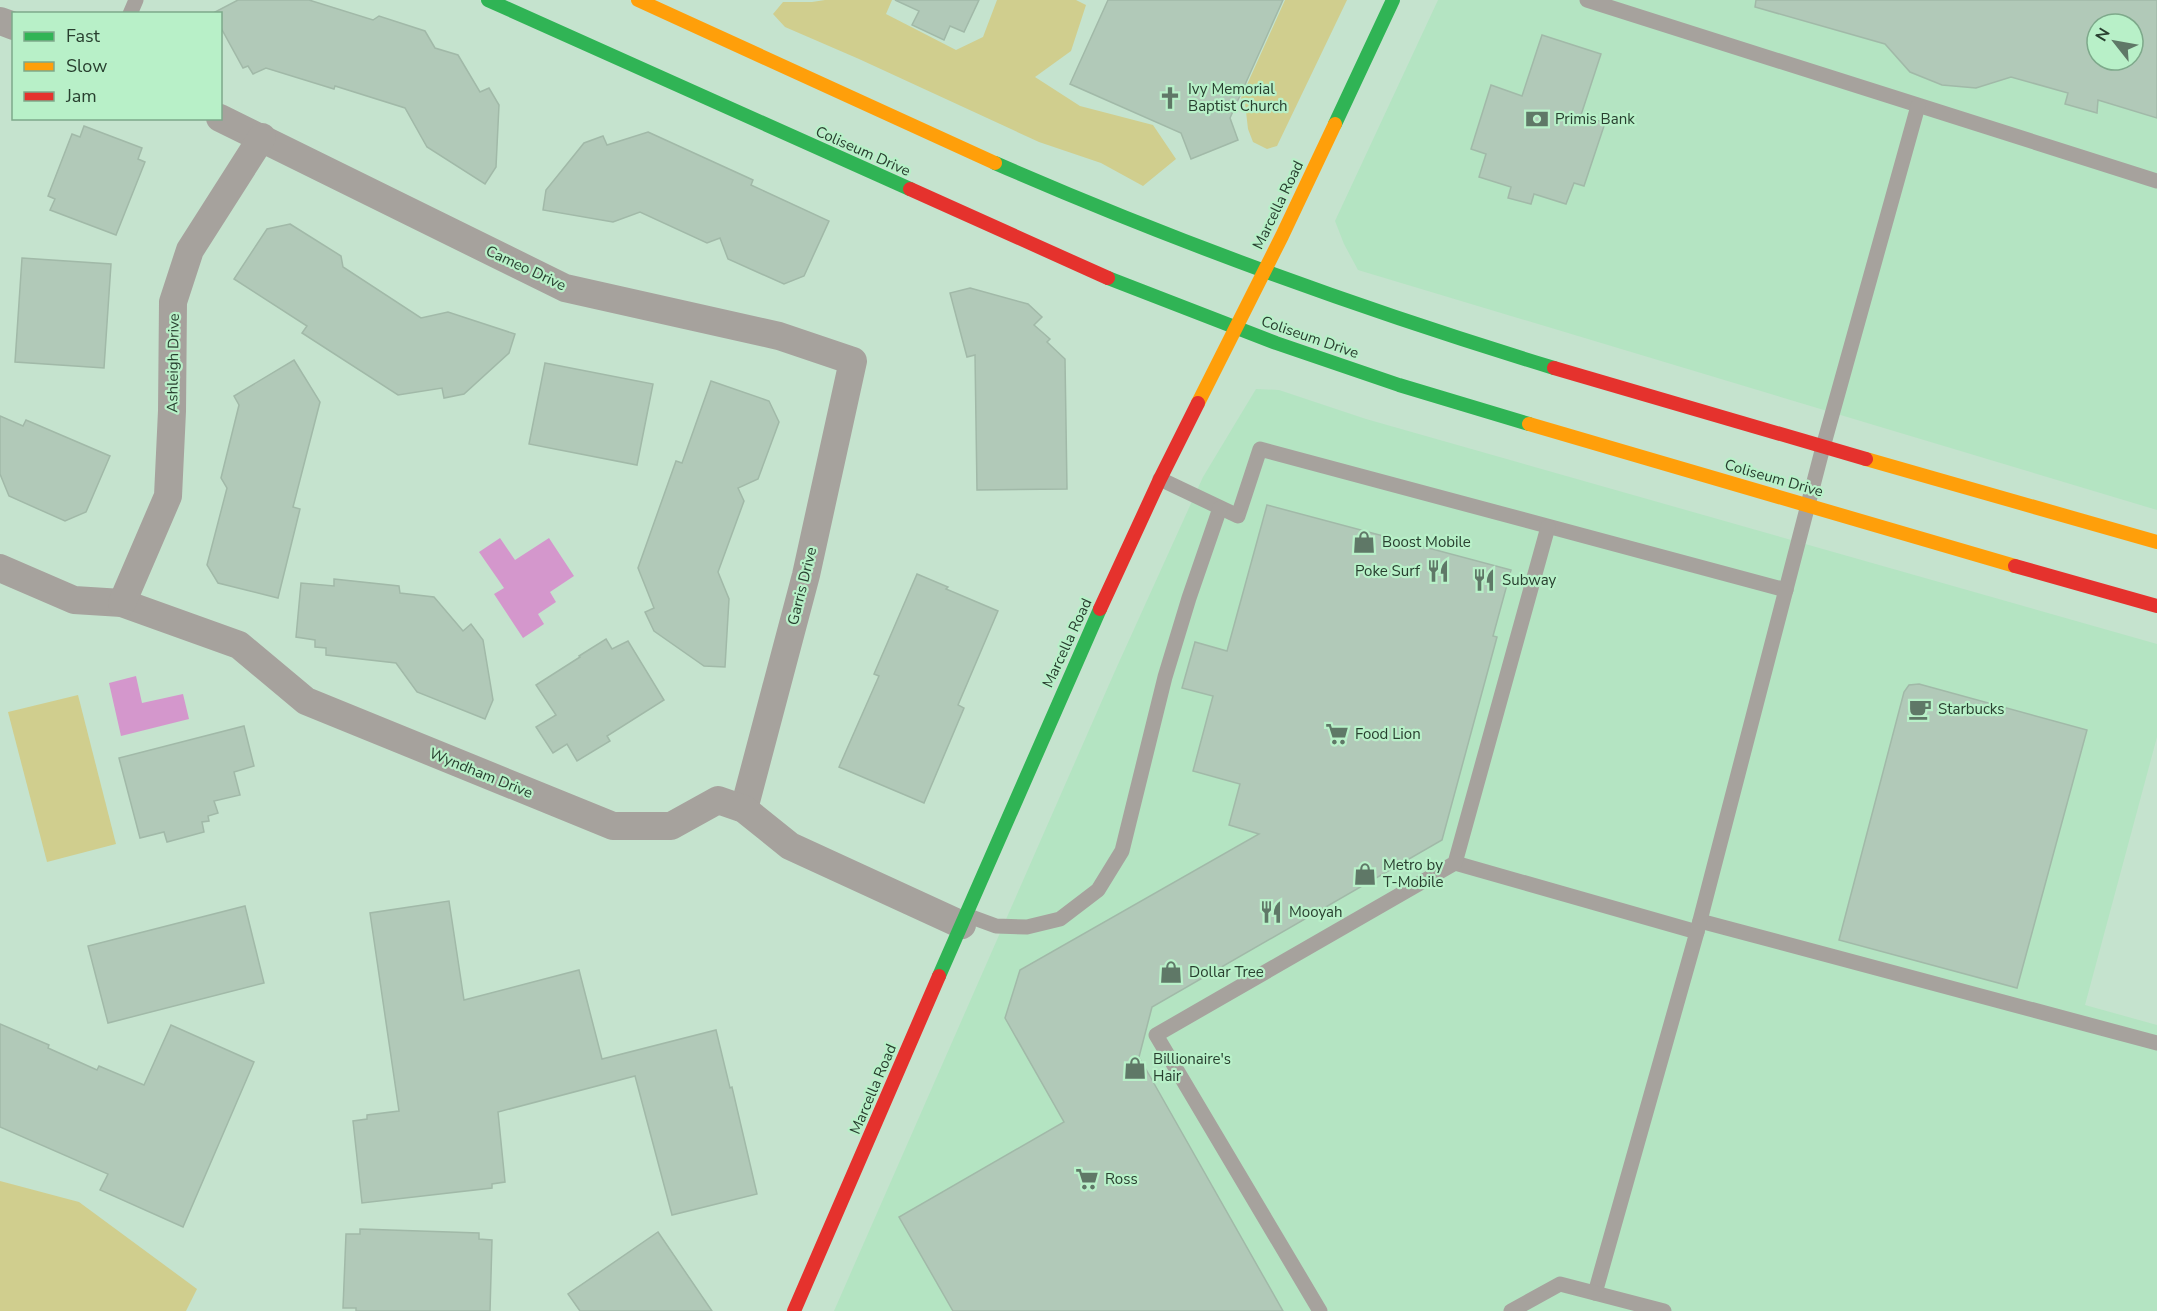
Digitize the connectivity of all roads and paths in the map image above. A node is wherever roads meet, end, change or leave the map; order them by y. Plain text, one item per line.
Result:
1 (488, 0) edge
2 (638, 0) edge
3 (1393, 0) edge
4 (1587, 0) edge
5 (1918, 106) junction
6 (222, 119) edge
7 (262, 137) junction
8 (2157, 181) edge
9 (1264, 272) junction
10 (1236, 328) junction
11 (853, 362) joint
12 (1823, 447) junction
13 (1160, 479) junction
14 (1809, 506) junction
15 (1220, 508) junction
16 (1548, 526) junction
17 (2157, 542) edge
18 (0, 568) edge
19 (1786, 590) junction
20 (122, 603) junction
21 (2157, 606) edge
22 (744, 809) junction
23 (1455, 863) junction
24 (964, 920) junction
25 (1698, 926) junction
26 (2157, 1043) edge
27 (1595, 1293) junction
28 (794, 1311) edge
29 (1320, 1311) edge
30 (1511, 1311) edge
31 (1664, 1311) edge

1 - 10 street, Coliseum Drive
2 - 9 street
3 - 9 street, Marcella Road
4 - 5 lane
5 - 8 lane
5 - 12 lane
6 - 7 street, Cameo Drive
7 - 11 street, Cameo Drive
7 - 20 street, Ashleigh Drive
9 - 10 street, Marcella Road
9 - 12 street
10 - 13 street, Marcella Road
10 - 14 street, Coliseum Drive
11 - 22 street, Garris Drive
12 - 14 lane
12 - 17 street
13 - 15 lane
13 - 24 street, Marcella Road
14 - 19 lane
14 - 21 street, Coliseum Drive
15 - 16 lane
15 - 24 lane
16 - 19 lane
16 - 23 lane
18 - 20 street, Wyndham Drive
19 - 25 lane
20 - 22 street, Wyndham Drive
22 - 24 street, Wyndham Drive
23 - 25 lane
23 - 29 lane
24 - 28 street, Marcella Road
25 - 26 lane
25 - 27 lane
27 - 30 lane
27 - 31 lane

